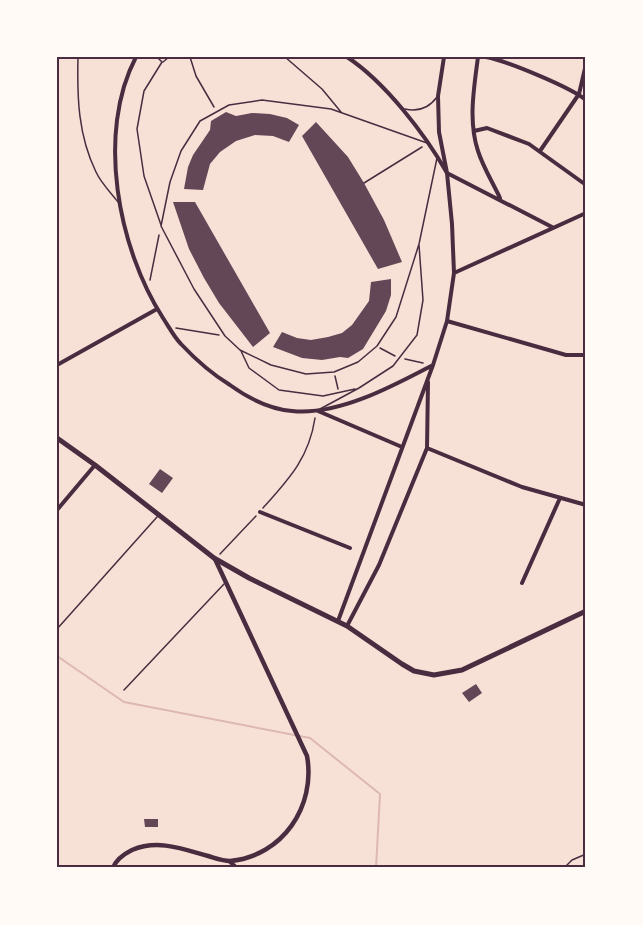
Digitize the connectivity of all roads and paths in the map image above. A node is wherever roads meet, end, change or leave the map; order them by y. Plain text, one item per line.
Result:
1 (78, 57) edge
2 (136, 57) edge
3 (157, 57) edge
4 (169, 57) edge
5 (189, 57) edge
6 (285, 57) edge
7 (347, 57) edge
8 (442, 57) edge
9 (478, 57) edge
10 (486, 57) edge
11 (162, 62) junction
12 (586, 64) edge
13 (579, 94) junction
14 (438, 96) junction
15 (586, 100) edge
16 (401, 108) junction
17 (216, 112) junction
18 (342, 113) junction
19 (474, 131) junction
20 (428, 143) junction
21 (540, 151) junction
22 (437, 156) junction
23 (447, 173) junction
24 (364, 183) dead end
25 (586, 185) edge
26 (501, 199) junction
27 (120, 206) junction
28 (586, 213) edge
29 (161, 226) junction
30 (552, 227) junction
31 (419, 244) junction
32 (454, 273) junction
33 (147, 290) junction
34 (157, 309) junction
35 (447, 321) junction
36 (169, 327) junction
37 (225, 336) junction
38 (377, 346) junction
39 (240, 350) junction
40 (586, 356) edge
41 (399, 358) junction
42 (57, 365) edge
43 (433, 365) junction
44 (334, 372) junction
45 (428, 378) junction
46 (359, 388) junction
47 (339, 393) junction
48 (316, 411) junction
49 (57, 438) edge
50 (402, 447) junction
51 (427, 448) junction
52 (95, 465) junction
53 (560, 498) junction
54 (586, 504) edge
55 (57, 510) edge
56 (260, 512) junction
57 (160, 514) junction
58 (350, 548) dead end
59 (214, 558) junction
60 (225, 583) junction
61 (522, 583) dead end
62 (586, 611) edge
63 (338, 621) junction
64 (347, 626) junction
65 (57, 629) edge
66 (124, 690) dead end
67 (586, 854) edge
68 (230, 861) junction
69 (112, 868) edge
70 (237, 868) edge
71 (564, 868) edge

1 - 27 lane
2 - 27 street
3 - 11 lane
4 - 11 lane
5 - 17 path
6 - 18 lane
7 - 16 street
8 - 14 street
9 - 19 street
10 - 13 street
11 - 29 lane
12 - 13 street
13 - 15 street
13 - 21 street
14 - 16 lane
14 - 23 street
16 - 20 street
17 - 18 lane
17 - 29 lane
18 - 20 lane
19 - 21 street
19 - 26 street
20 - 22 street
20 - 24 path
21 - 25 street
22 - 23 street
22 - 31 lane
23 - 26 street
23 - 32 street
26 - 30 street
27 - 33 street
28 - 30 street
29 - 33 path
29 - 37 lane
30 - 32 street
31 - 38 lane
31 - 41 lane
32 - 35 street
33 - 34 street
34 - 36 street
34 - 42 street
35 - 40 street
35 - 43 street
36 - 37 path
36 - 48 street
37 - 39 lane
38 - 41 path
38 - 44 lane
39 - 44 lane
39 - 47 lane
41 - 43 path
41 - 46 lane
43 - 45 street
43 - 48 street
44 - 47 path
45 - 50 street
45 - 51 street
46 - 47 lane
46 - 48 lane
48 - 50 street
48 - 56 path
49 - 52 main road
50 - 63 street
51 - 53 street
51 - 64 street
52 - 55 street
52 - 57 main road
53 - 54 street
53 - 61 street
56 - 58 street
56 - 59 path
57 - 59 main road
57 - 65 lane
59 - 60 street
59 - 63 main road
60 - 66 lane
60 - 68 street
62 - 64 main road
63 - 64 main road
67 - 71 lane
68 - 69 street
68 - 70 street

